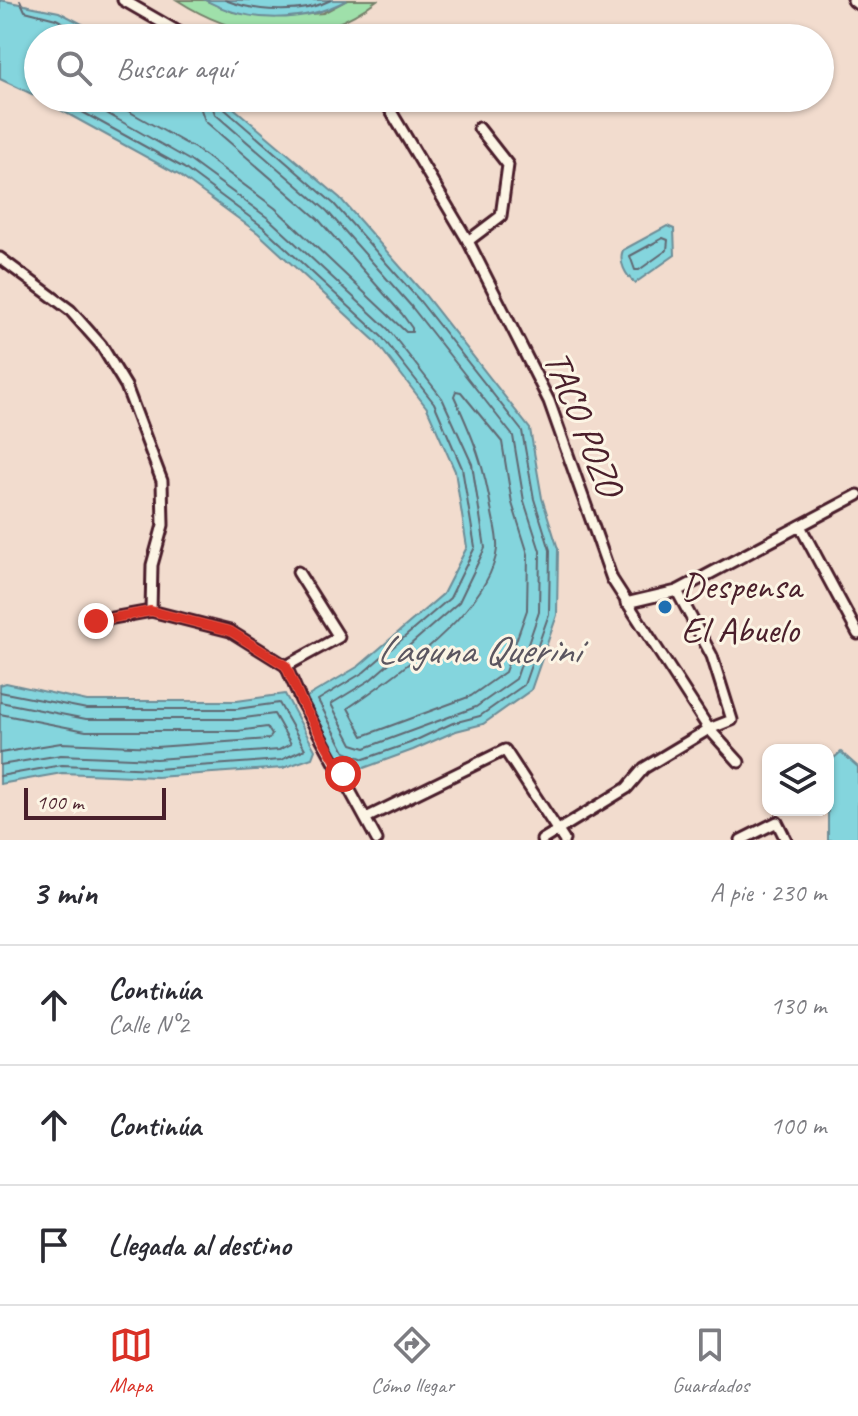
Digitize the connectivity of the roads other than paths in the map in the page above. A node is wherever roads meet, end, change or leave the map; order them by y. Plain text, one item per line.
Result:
1 (123, 0) edge
2 (165, 24) edge
3 (391, 112) edge
4 (479, 128) dead end
5 (468, 241) junction
6 (0, 258) edge
7 (858, 495) edge
8 (800, 526) junction
9 (298, 572) dead end
10 (677, 591) junction
11 (626, 603) junction
12 (151, 611) junction
13 (96, 621) dead end
14 (858, 634) edge
15 (286, 666) junction
16 (709, 729) junction
17 (739, 762) dead end
18 (366, 818) junction
19 (561, 835) edge
20 (377, 840) edge
21 (542, 840) edge
22 (741, 840) edge
23 (786, 840) edge

1 - 2 street
3 - 5 street, TACO POZO
4 - 5 street
5 - 11 street, TACO POZO
6 - 12 street
7 - 8 street
8 - 10 street
8 - 14 street
9 - 15 street
10 - 11 street
10 - 16 street
11 - 16 street, TACO POZO
12 - 13 street
12 - 15 street
15 - 18 street
16 - 17 street, TACO POZO
16 - 19 street
18 - 19 street
18 - 20 street
19 - 21 street
22 - 23 street

